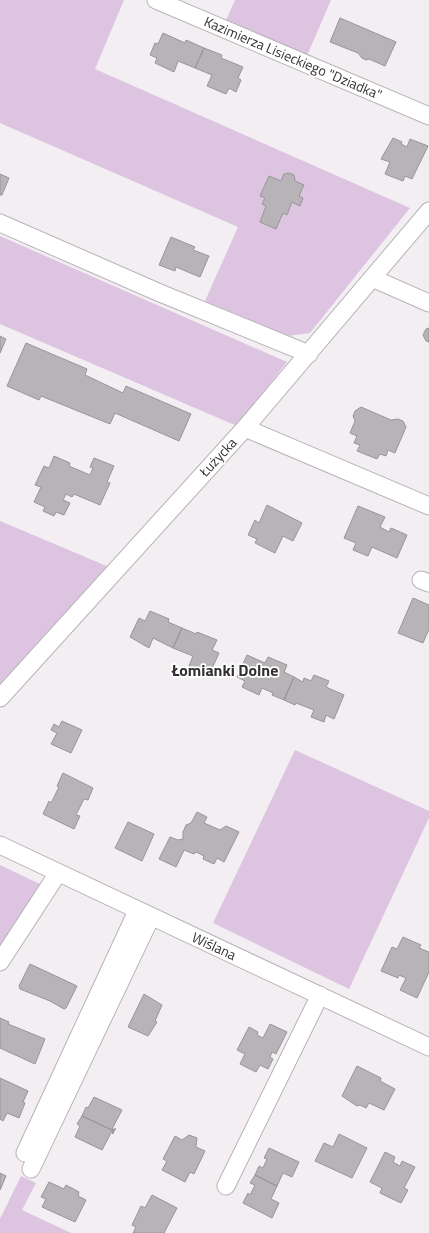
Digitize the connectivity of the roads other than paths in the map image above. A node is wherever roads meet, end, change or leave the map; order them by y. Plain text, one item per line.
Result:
1 (156, 0) edge
2 (429, 116) edge
3 (429, 211) edge
4 (0, 223) edge
5 (372, 278) junction
6 (429, 303) edge
7 (309, 354) junction
8 (245, 428) junction
9 (429, 506) edge
10 (0, 698) edge
11 (0, 845) edge
12 (58, 873) junction
13 (144, 914) junction
14 (0, 962) edge
15 (320, 995) junction
16 (429, 1047) edge
17 (25, 1153) dead end
18 (32, 1169) dead end
19 (226, 1186) dead end

1 - 2 street, Kazimierza Lisieckiego "Dziadka"
3 - 5 street, Łużycka
4 - 7 street
5 - 6 street
5 - 7 street, Łużycka
7 - 8 street, Łużycka
8 - 9 street
8 - 10 street, Łużycka
11 - 12 street, Wiślana
12 - 13 street, Wiślana
12 - 14 street
13 - 15 street, Wiślana
13 - 17 street
13 - 18 street
15 - 16 street, Wiślana
15 - 19 street

